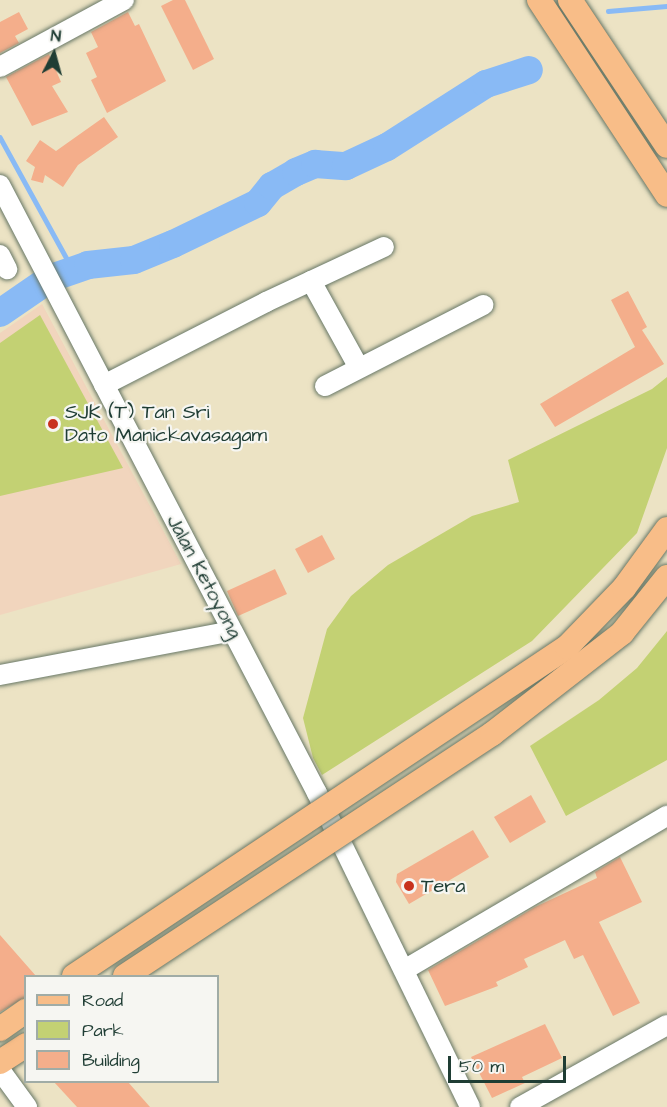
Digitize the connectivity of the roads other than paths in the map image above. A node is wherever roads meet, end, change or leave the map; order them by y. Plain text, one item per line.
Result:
1 (124, 0) edge
2 (539, 0) edge
3 (570, 0) edge
4 (0, 68) edge
5 (667, 146) edge
6 (0, 185) edge
7 (667, 195) edge
8 (384, 247) dead end
9 (311, 281) junction
10 (483, 305) dead end
11 (359, 368) junction
12 (105, 386) junction
13 (325, 386) dead end
14 (667, 529) edge
15 (667, 577) edge
16 (232, 631) junction
17 (0, 675) edge
18 (667, 816) edge
19 (404, 970) junction
20 (75, 975) edge
21 (127, 975) edge
22 (24, 1012) edge
23 (667, 1025) edge
24 (0, 1029) edge
25 (24, 1046) edge
26 (0, 1062) edge
27 (0, 1070) edge
28 (27, 1107) edge
29 (470, 1107) edge
30 (519, 1107) edge

1 - 4 street
2 - 7 main road
3 - 5 main road
6 - 12 street, Jalan Ketoyong
8 - 9 street
9 - 11 street
9 - 12 street
10 - 11 street
11 - 13 street
12 - 16 street, Jalan Ketoyong
14 - 20 main road, bridge
15 - 21 main road, bridge
16 - 17 street
16 - 19 street, Jalan Ketoyong
18 - 19 street
19 - 29 street, Jalan Ketoyong
22 - 24 main road, bridge
23 - 30 street
25 - 26 main road
27 - 28 street

